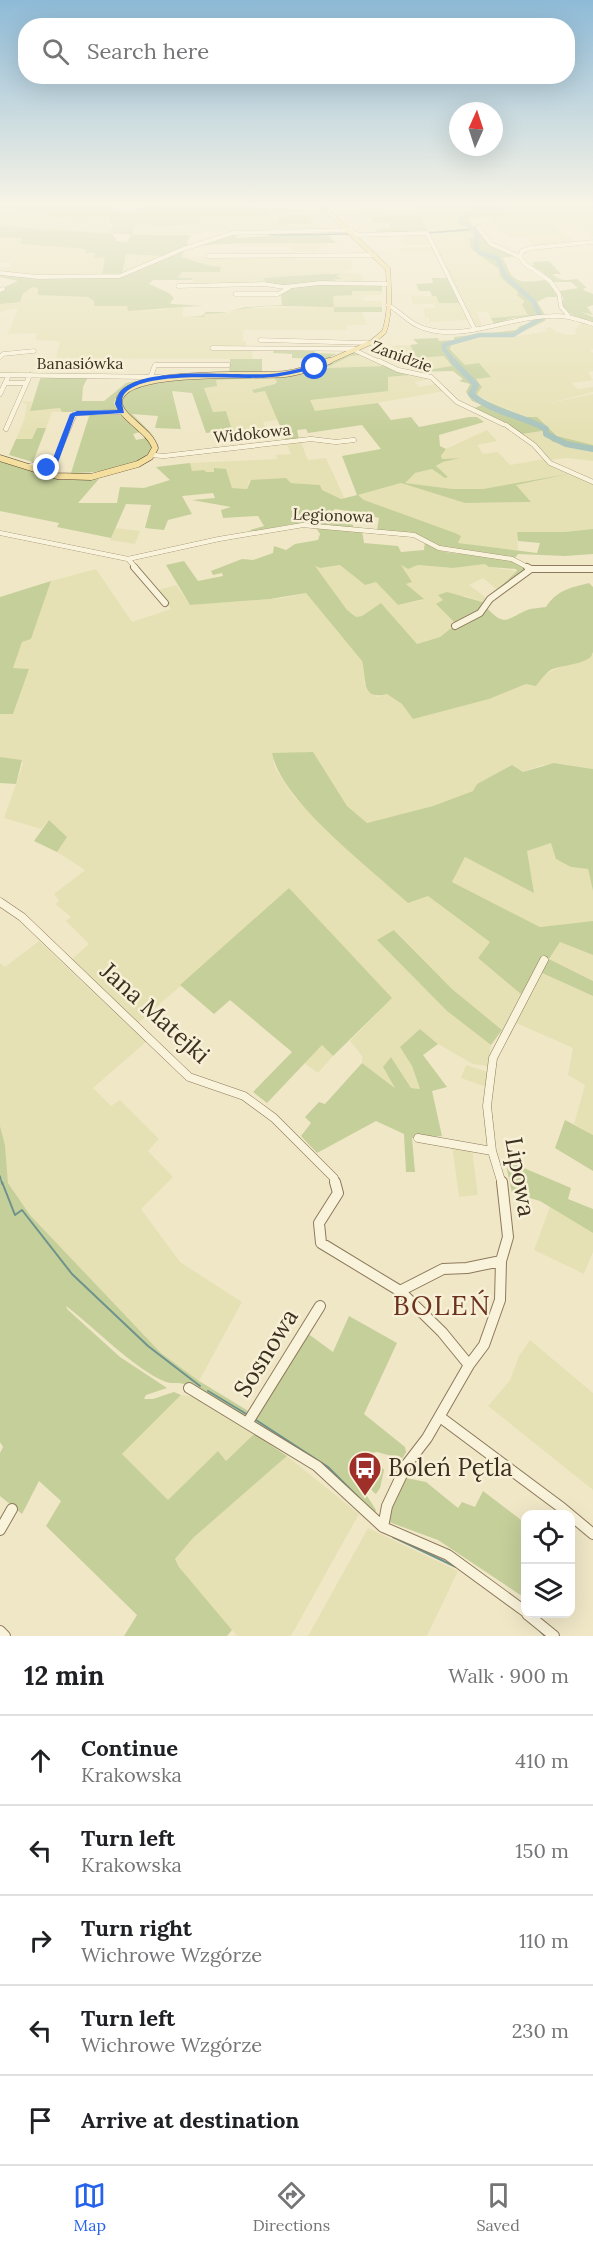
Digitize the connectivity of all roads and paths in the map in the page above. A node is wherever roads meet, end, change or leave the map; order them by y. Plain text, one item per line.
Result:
1 (388, 280) edge
2 (450, 280) edge
3 (548, 280) edge
4 (388, 284) junction
5 (178, 286) dead end
6 (288, 288) junction
7 (235, 294) dead end
8 (388, 305) junction
9 (568, 315) junction
10 (593, 324) edge
11 (474, 328) junction
12 (260, 340) dead end
13 (367, 343) junction
14 (212, 348) dead end
15 (355, 350) junction
16 (34, 351) dead end
17 (0, 357) edge
18 (228, 365) dead end
19 (0, 375) edge
20 (9, 375) junction
21 (30, 375) junction
22 (151, 376) junction
23 (160, 377) junction
24 (24, 383) dead end
25 (3, 384) edge
26 (0, 394) edge
27 (122, 411) junction
28 (6, 429) dead end
29 (354, 440) dead end
30 (152, 455) junction
31 (0, 458) edge
32 (30, 466) junction
33 (593, 482) edge
34 (0, 533) edge
35 (128, 559) junction
36 (531, 569) junction
37 (593, 569) edge
38 (165, 603) dead end
39 (455, 626) dead end
40 (0, 902) edge
41 (544, 960) dead end
42 (418, 1138) dead end
43 (492, 1151) junction
44 (501, 1261) junction
45 (400, 1290) junction
46 (320, 1306) dead end
47 (469, 1365) junction
48 (189, 1388) dead end
49 (440, 1417) junction
50 (248, 1422) junction
51 (12, 1509) dead end
52 (383, 1527) junction
53 (0, 1530) edge
54 (593, 1534) edge
55 (521, 1609) edge
56 (532, 1618) edge
57 (0, 1631) edge
58 (5, 1636) edge
59 (554, 1636) edge

1 - 4 main road
2 - 11 street
3 - 9 street
4 - 6 street
4 - 8 main road
5 - 6 street
6 - 7 street
8 - 11 street
8 - 13 main road
9 - 10 street
9 - 11 street
12 - 13 street
13 - 15 main road
14 - 15 street
15 - 23 main road
15 - 33 street, Zanidzie
16 - 17 street
18 - 22 street
19 - 20 street, Banasiówka
20 - 21 street, Banasiówka
20 - 25 street
21 - 22 street, Banasiówka
21 - 28 street
22 - 23 street, Banasiówka
23 - 27 main road
24 - 25 street
25 - 26 street
27 - 30 main road
27 - 32 street
29 - 30 street, Widokowa
30 - 32 main road
31 - 32 main road
34 - 35 street, Legionowa
35 - 36 street, Legionowa
35 - 38 street
36 - 37 street, Legionowa
36 - 39 street
40 - 45 street, Jana Matejki
41 - 43 street, Lipowa
42 - 43 street
43 - 44 street, Lipowa
44 - 45 street
44 - 47 street, Lipowa
45 - 47 street, Jana Matejki
46 - 50 street, Sosnowa
47 - 49 street, Lipowa
48 - 50 street
49 - 52 street, Lipowa
49 - 54 street
50 - 52 street
51 - 53 street
52 - 55 street
56 - 59 street
57 - 58 street

